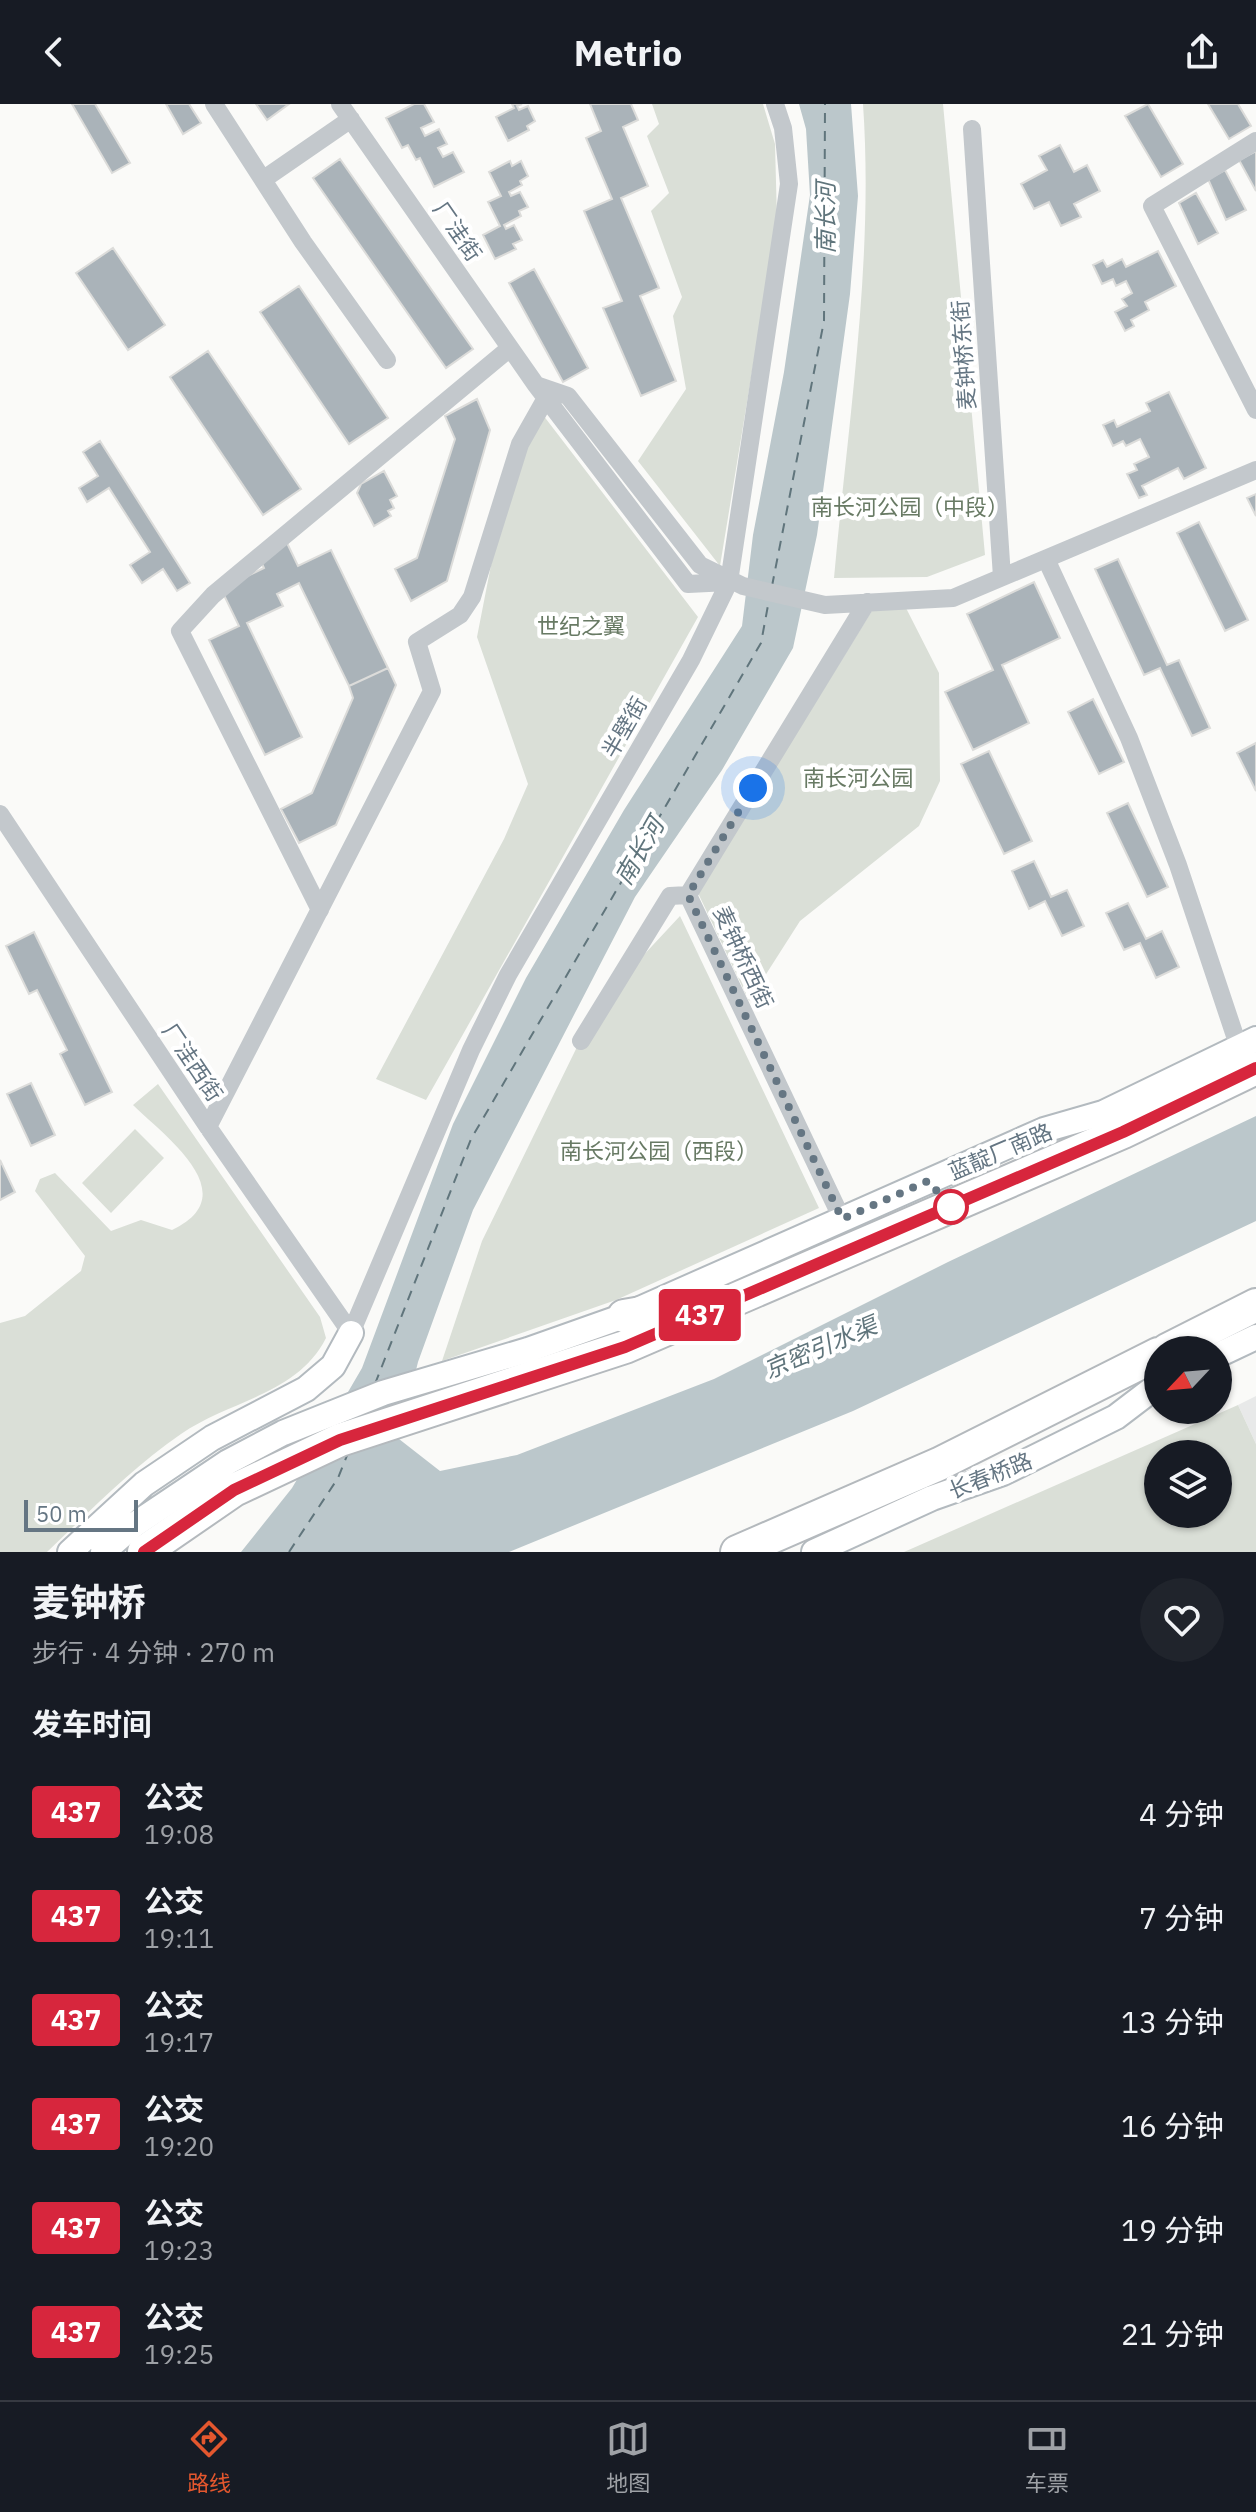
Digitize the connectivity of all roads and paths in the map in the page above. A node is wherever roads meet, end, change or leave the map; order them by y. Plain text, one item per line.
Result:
1 (214, 104) edge
2 (775, 104) edge
3 (345, 112) edge
4 (972, 129) dead end
5 (1256, 141) edge
6 (264, 179) junction
7 (510, 348) junction
8 (387, 360) dead end
9 (541, 392) junction
10 (1256, 410) edge
11 (1256, 470) edge
12 (1046, 559) junction
13 (1002, 577) junction
14 (736, 584) junction
15 (867, 602) junction
16 (0, 814) edge
17 (688, 895) junction
18 (320, 910) junction
19 (581, 1041) dead end
20 (1250, 1052) edge
21 (208, 1127) junction
22 (842, 1219) junction
23 (752, 1293) junction
24 (1256, 1305) edge
25 (624, 1316) junction
26 (351, 1333) junction
27 (1195, 1336) edge
28 (1256, 1337) edge
29 (1232, 1348) edge
30 (1144, 1361) edge
31 (432, 1393) junction
32 (1144, 1396) edge
33 (231, 1476) junction
34 (70, 1552) edge
35 (103, 1552) edge
36 (144, 1552) edge
37 (737, 1552) edge
38 (814, 1552) edge

1 - 6 street
2 - 14 street, 半壁街
3 - 6 street
3 - 7 street, 厂洼街
4 - 13 street, 麦钟桥东街
5 - 10 street
6 - 8 street
7 - 9 street, 厂洼街
7 - 18 street
9 - 14 street, 厂洼街
9 - 18 street
11 - 12 street
12 - 13 street
12 - 20 street
13 - 15 street
14 - 15 street
14 - 26 street, 半壁街
15 - 17 street, 麦钟桥西街
16 - 21 street, 厂洼西街
17 - 19 street
17 - 22 street, 麦钟桥西街
18 - 21 street
20 - 22 street, 蓝靛厂南路
20 - 23 highway, 蓝靛厂南路
21 - 26 street, 厂洼西街
22 - 25 street, 蓝靛厂南路
23 - 25 highway
23 - 31 highway, 蓝靛厂南路
24 - 27 highway
25 - 31 street, 蓝靛厂南路
26 - 34 street
28 - 29 street
30 - 37 highway
31 - 33 highway
32 - 38 street, 长春桥路
33 - 35 street
33 - 36 highway

